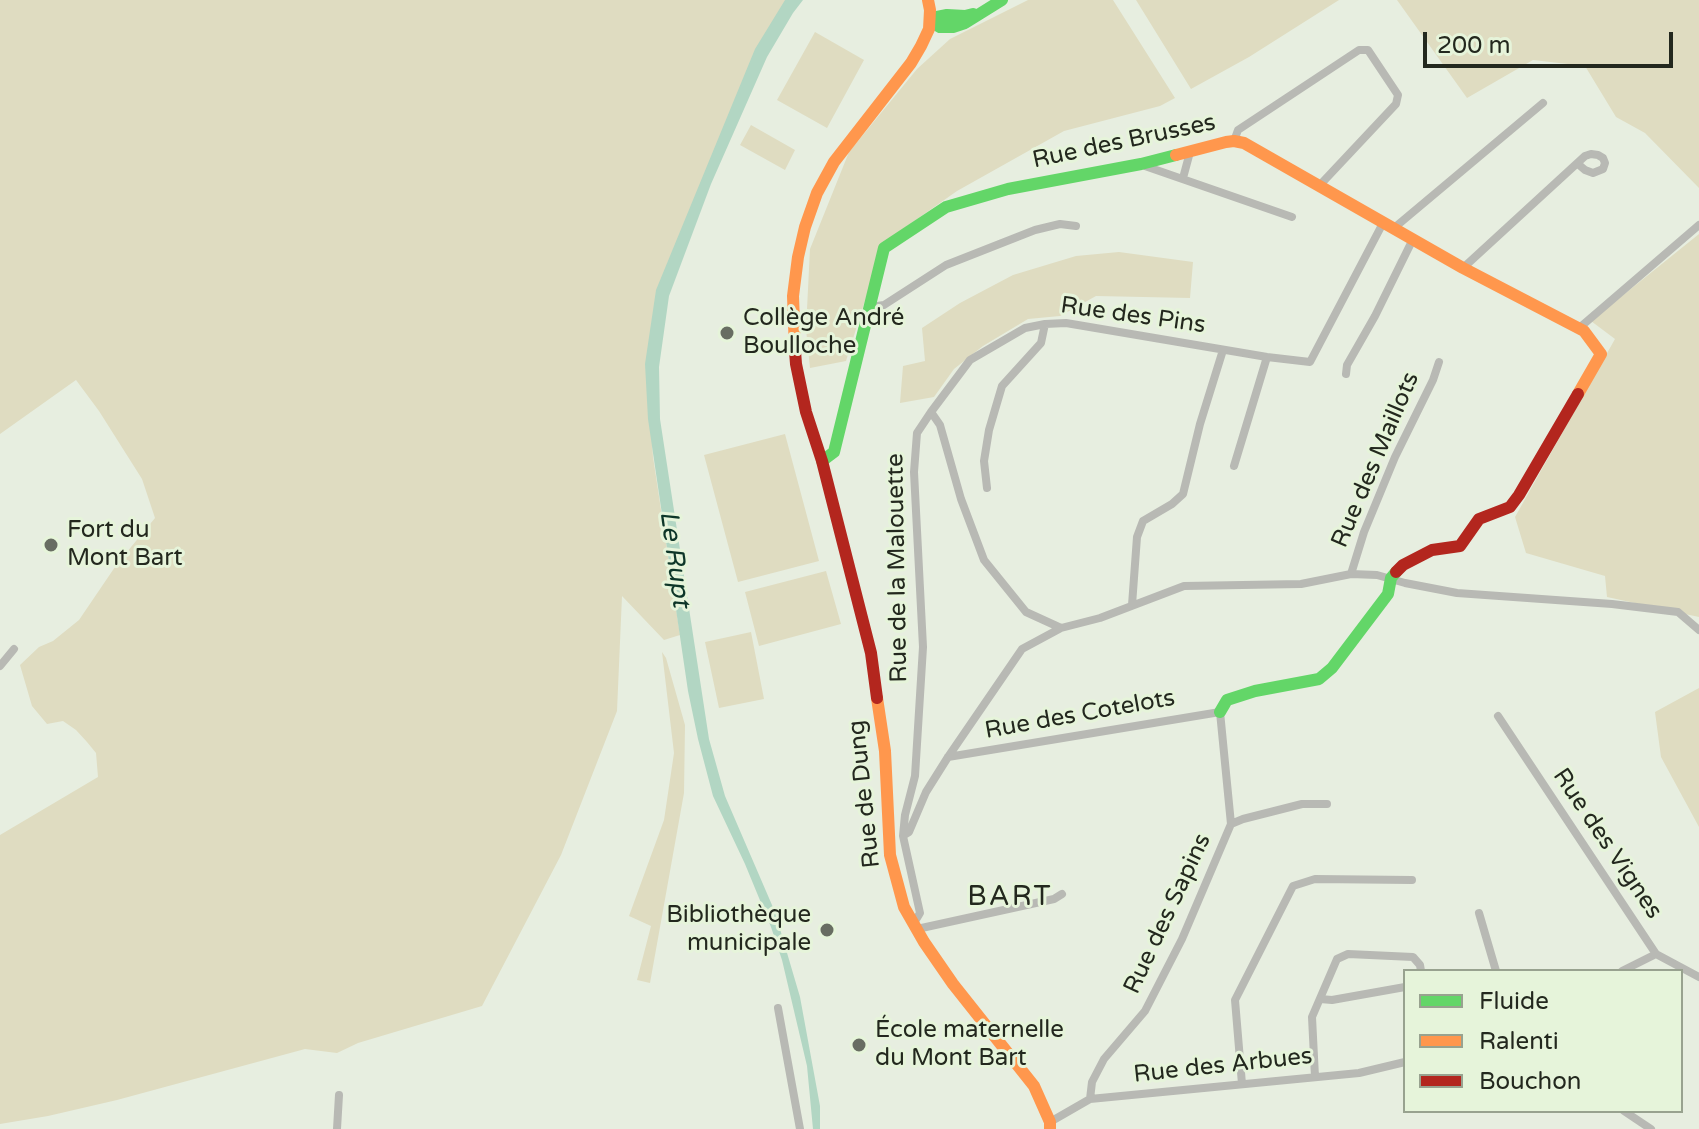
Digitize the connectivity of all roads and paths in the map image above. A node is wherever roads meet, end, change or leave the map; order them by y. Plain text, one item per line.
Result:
1 (928, 0) edge
2 (1002, 0) edge
3 (930, 21) junction
4 (1543, 103) dead end
5 (1234, 141) junction
6 (1190, 152) junction
7 (1141, 164) junction
8 (1578, 164) dead end
9 (1183, 178) junction
10 (1319, 186) junction
11 (1292, 217) dead end
12 (1699, 225) edge
13 (1076, 226) dead end
14 (1388, 226) junction
15 (1413, 239) junction
16 (1463, 268) junction
17 (871, 307) junction
18 (1045, 324) junction
19 (1578, 329) junction
20 (1223, 350) junction
21 (1267, 357) junction
22 (1439, 362) dead end
23 (1346, 374) dead end
24 (931, 412) junction
25 (822, 461) junction
26 (1234, 466) dead end
27 (987, 488) dead end
28 (1351, 574) junction
29 (1391, 578) junction
30 (1132, 605) junction
31 (1061, 628) junction
32 (1699, 630) edge
33 (14, 649) dead end
34 (0, 666) edge
35 (1220, 712) junction
36 (1498, 716) dead end
37 (948, 757) junction
38 (1327, 804) dead end
39 (1231, 824) junction
40 (903, 836) junction
41 (1412, 880) dead end
42 (1062, 894) dead end
43 (1479, 913) dead end
44 (916, 926) junction
45 (1656, 954) junction
46 (1421, 969) edge
47 (1495, 969) edge
48 (1626, 969) edge
49 (1699, 977) edge
50 (1403, 987) edge
51 (1320, 999) junction
52 (778, 1008) dead end
53 (1403, 1062) edge
54 (1315, 1077) junction
55 (1242, 1084) junction
56 (339, 1095) dead end
57 (1090, 1099) junction
58 (1627, 1113) edge
59 (1050, 1126) edge
60 (337, 1129) edge
61 (800, 1129) edge
62 (1651, 1129) edge

1 - 3 street
2 - 3 street
3 - 25 street, Rue de Dung
4 - 14 street
5 - 6 street, Rue des Brusses
5 - 10 street, Rue des Brusses
5 - 10 street
6 - 7 street, Rue des Brusses
6 - 9 street
7 - 9 street
7 - 17 street, Rue des Brusses
8 - 16 street
9 - 11 street
10 - 14 street, Rue des Brusses
12 - 19 street
13 - 17 street
14 - 15 street, Rue des Brusses
14 - 21 street, Rue des Pins
15 - 16 street, Rue des Brusses
15 - 23 street
16 - 19 street, Rue des Brusses
17 - 25 street, Rue des Brusses
18 - 20 street, Rue des Pins
18 - 24 street, Rue des Pins
18 - 27 street
19 - 29 street, Rue des Brusses
20 - 21 street, Rue des Pins
20 - 30 street
21 - 26 street
22 - 28 street, Rue des Maillots
24 - 31 street
24 - 40 street, Rue de la Malouette
25 - 44 street, Rue de Dung
28 - 29 street
28 - 30 street
29 - 32 street
29 - 35 street
30 - 31 street
31 - 37 street
33 - 34 street
35 - 37 street, Rue des Cotelots
35 - 39 street, Rue des Sapins
36 - 45 street, Rue des Vignes
37 - 40 street
38 - 39 street, Rue des Sapins
39 - 57 street, Rue des Sapins
40 - 44 street, Rue de la Malouette
41 - 55 street
42 - 44 street
43 - 47 street
44 - 59 street, Rue de Dung
45 - 48 street
45 - 49 street, Rue des Vignes
46 - 51 street
50 - 51 street
51 - 54 street
52 - 61 street
53 - 54 street, Rue des Arbues
54 - 55 street, Rue des Arbues
55 - 57 street, Rue des Arbues
56 - 60 street
57 - 59 street, Rue des Arbues
58 - 62 street

